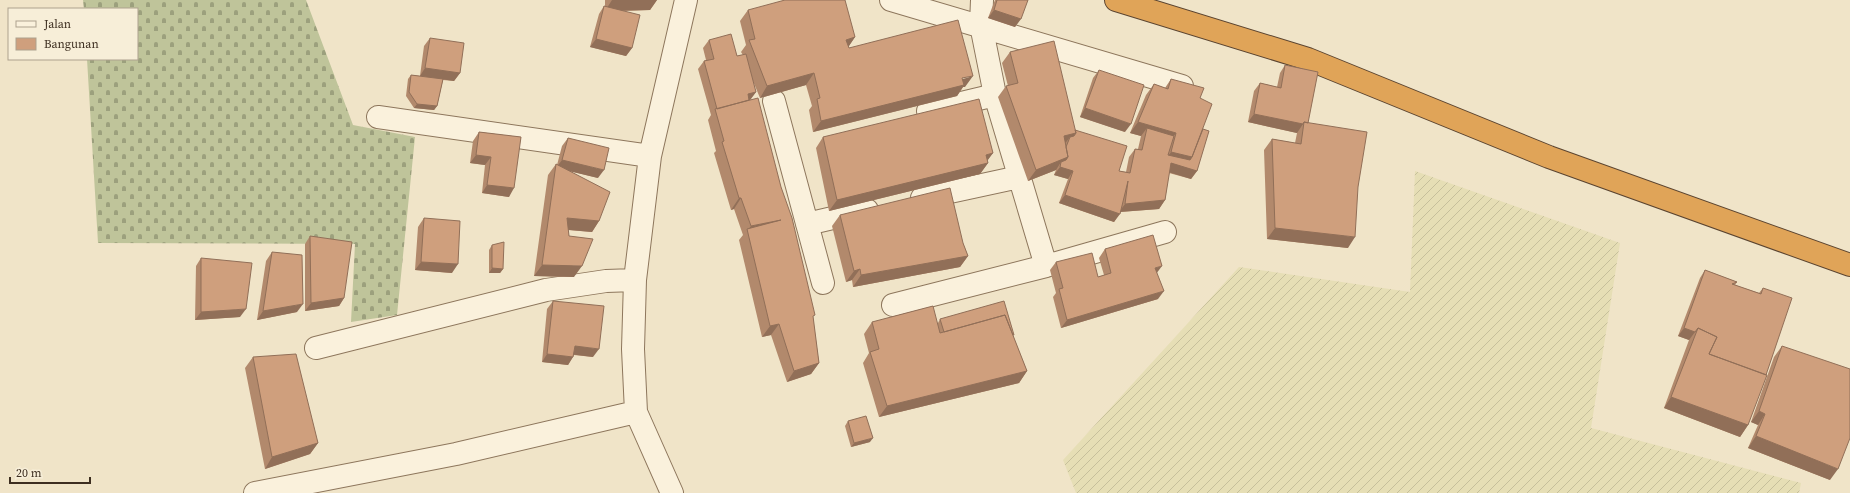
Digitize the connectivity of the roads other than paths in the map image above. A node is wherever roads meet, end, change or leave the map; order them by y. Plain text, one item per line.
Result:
1 (686, 0) edge
2 (891, 0) edge
3 (982, 0) edge
4 (1116, 0) edge
5 (981, 25) junction
6 (1182, 86) edge
7 (995, 95) junction
8 (774, 101) edge
9 (912, 116) edge
10 (378, 117) dead end
11 (650, 156) junction
12 (1019, 177) junction
13 (807, 224) junction
14 (1165, 232) dead end
15 (1046, 266) junction
16 (1850, 266) edge
17 (635, 280) junction
18 (823, 283) dead end
19 (893, 305) dead end
20 (316, 348) dead end
21 (636, 412) junction
22 (255, 493) edge
23 (672, 493) edge

1 - 11 street
2 - 5 street
3 - 5 street
4 - 16 highway
5 - 6 street
5 - 7 street
7 - 9 street
7 - 12 street
8 - 13 street
10 - 11 street
11 - 17 street
12 - 13 street
12 - 15 street
13 - 18 street
14 - 15 street
15 - 19 street
17 - 20 street
17 - 21 street
21 - 22 street
21 - 23 street

